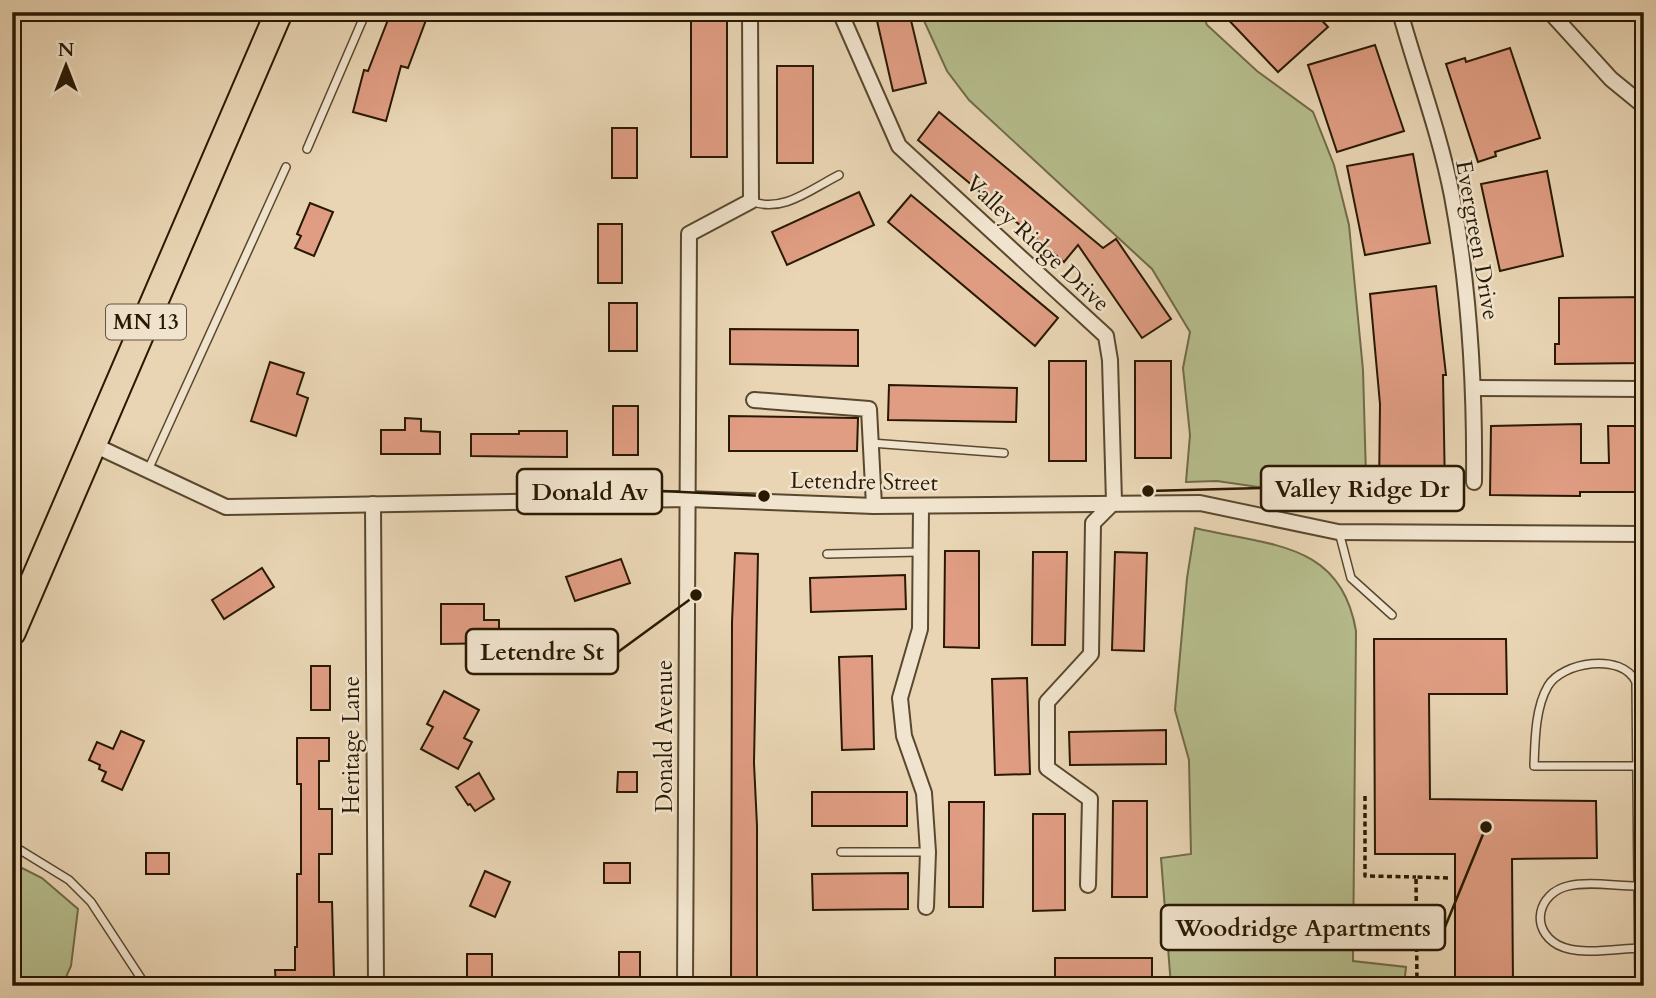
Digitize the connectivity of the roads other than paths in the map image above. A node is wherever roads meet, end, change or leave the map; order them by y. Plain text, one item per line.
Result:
1 (279, 12) edge
2 (366, 12) edge
3 (750, 12) edge
4 (823, 12) edge
5 (1400, 12) edge
6 (1545, 12) edge
7 (1644, 106) edge
8 (307, 149) dead end
9 (286, 167) dead end
10 (838, 175) dead end
11 (751, 201) junction
12 (1475, 388) junction
13 (1644, 389) edge
14 (754, 400) dead end
15 (871, 443) junction
16 (94, 445) junction
17 (1004, 453) dead end
18 (148, 470) junction
19 (1474, 482) dead end
20 (688, 499) junction
21 (1114, 502) junction
22 (373, 504) junction
23 (874, 506) junction
24 (921, 506) junction
25 (1338, 531) junction
26 (1644, 534) edge
27 (921, 552) junction
28 (827, 554) dead end
29 (1392, 615) dead end
30 (12, 632) edge
31 (1640, 683) edge
32 (1637, 766) junction
33 (12, 845) edge
34 (841, 852) dead end
35 (928, 852) junction
36 (1088, 885) dead end
37 (1638, 886) junction
38 (926, 907) dead end
39 (1639, 948) junction
40 (146, 986) edge
41 (376, 986) edge
42 (685, 986) edge
43 (1639, 986) edge

1 - 16 highway, MN 13
2 - 8 lane
3 - 11 street
4 - 21 street, Valley Ridge Drive
5 - 12 street, Evergreen Drive
6 - 7 street
9 - 18 lane
10 - 11 lane
11 - 20 street, Donald Avenue
12 - 13 street
12 - 19 street, Evergreen Drive
14 - 15 street
15 - 17 lane
15 - 23 street
16 - 18 street, Letendre Street
16 - 30 highway, MN 13
18 - 22 street, Letendre Street
20 - 22 street, Letendre Street
20 - 23 street, Letendre Street
20 - 42 street, Donald Avenue
21 - 24 street, Letendre Street
21 - 25 street, Letendre Street
21 - 36 street
22 - 41 street, Heritage Lane
23 - 24 street, Letendre Street
24 - 27 street
25 - 26 street, Letendre Street
25 - 29 lane
27 - 28 lane
27 - 35 street
31 - 32 lane
31 - 32 lane
32 - 37 lane
33 - 40 lane
34 - 35 lane
35 - 38 street
37 - 39 lane
37 - 39 lane
39 - 43 lane

